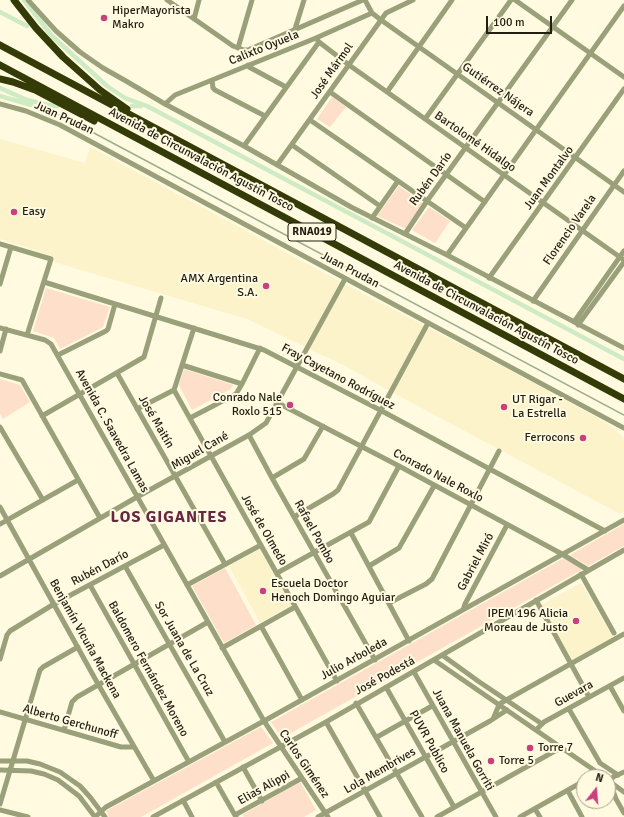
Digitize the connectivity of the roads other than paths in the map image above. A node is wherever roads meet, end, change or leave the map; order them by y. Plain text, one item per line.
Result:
1 (14, 0) edge
2 (28, 0) edge
3 (167, 0) edge
4 (200, 0) edge
5 (252, 0) edge
6 (304, 0) edge
7 (364, 0) edge
8 (413, 0) edge
9 (452, 0) edge
10 (512, 0) edge
11 (515, 0) edge
12 (572, 0) edge
13 (356, 1) edge
14 (624, 6) edge
15 (372, 13) junction
16 (194, 19) junction
17 (381, 20) junction
18 (552, 27) junction
19 (295, 29) junction
20 (318, 40) junction
21 (0, 45) edge
22 (419, 47) junction
23 (238, 48) junction
24 (590, 54) junction
25 (0, 65) edge
26 (248, 65) junction
27 (349, 65) junction
28 (458, 74) junction
29 (624, 77) edge
30 (0, 79) edge
31 (212, 80) junction
32 (286, 87) junction
33 (624, 89) edge
34 (330, 92) junction
35 (387, 92) junction
36 (498, 103) junction
37 (0, 104) edge
38 (165, 104) junction
39 (266, 116) junction
40 (425, 119) junction
41 (310, 120) junction
42 (148, 125) junction
43 (116, 127) junction
44 (536, 130) junction
45 (292, 145) junction
46 (244, 146) junction
47 (466, 147) junction
48 (576, 157) junction
49 (277, 165) junction
50 (624, 171) edge
51 (504, 174) junction
52 (446, 175) junction
53 (398, 181) junction
54 (614, 185) junction
55 (624, 192) edge
56 (427, 202) junction
57 (485, 202) junction
58 (543, 202) junction
59 (380, 206) junction
60 (372, 218) junction
61 (466, 228) junction
62 (582, 231) junction
63 (405, 234) junction
64 (0, 244) edge
65 (11, 247) junction
66 (624, 252) edge
67 (447, 255) junction
68 (623, 259) edge
69 (489, 278) junction
70 (345, 279) junction
71 (44, 282) junction
72 (0, 284) edge
73 (161, 298) dead end
74 (533, 301) junction
75 (115, 304) junction
76 (156, 317) junction
77 (428, 323) junction
78 (576, 324) junction
79 (0, 328) edge
80 (194, 328) junction
81 (6, 330) junction
82 (28, 335) junction
83 (624, 347) edge
84 (260, 348) junction
85 (0, 351) edge
86 (58, 355) junction
87 (182, 365) junction
88 (297, 367) junction
89 (117, 373) junction
90 (0, 374) edge
91 (624, 379) edge
92 (242, 384) junction
93 (174, 390) junction
94 (80, 394) junction
95 (624, 399) edge
96 (278, 403) junction
97 (137, 409) junction
98 (380, 410) junction
99 (42, 416) junction
100 (190, 418) junction
101 (323, 426) junction
102 (0, 427) edge
103 (624, 428) edge
104 (249, 435) junction
105 (361, 446) junction
106 (499, 451) dead end
107 (211, 456) junction
108 (399, 466) junction
109 (490, 469) junction
110 (176, 476) junction
111 (272, 478) junction
112 (78, 480) junction
113 (434, 486) junction
114 (137, 497) junction
115 (43, 500) junction
116 (470, 505) junction
117 (0, 507) edge
118 (294, 517) junction
119 (100, 518) junction
120 (7, 520) junction
121 (624, 520) edge
122 (0, 524) edge
123 (507, 525) junction
124 (605, 531) junction
125 (351, 533) junction
126 (164, 545) junction
127 (261, 545) junction
128 (624, 550) edge
129 (314, 553) junction
130 (562, 554) junction
131 (30, 559) junction
132 (225, 564) junction
133 (125, 566) junction
134 (368, 566) junction
135 (588, 570) junction
136 (277, 574) junction
137 (581, 574) junction
138 (0, 576) edge
139 (187, 584) junction
140 (90, 585) junction
141 (536, 600) junction
142 (388, 603) junction
143 (54, 604) junction
144 (295, 607) junction
145 (463, 610) junction
146 (208, 622) junction
147 (261, 626) junction
148 (614, 633) dead end
149 (624, 634) edge
150 (409, 641) junction
151 (169, 644) junction
152 (78, 647) junction
153 (222, 648) junction
154 (442, 655) junction
155 (0, 659) edge
156 (374, 660) junction
157 (434, 660) junction
158 (134, 664) junction
159 (570, 664) junction
160 (414, 672) junction
161 (624, 678) edge
162 (337, 680) junction
163 (98, 684) junction
164 (610, 686) junction
165 (386, 687) junction
166 (590, 697) junction
167 (302, 700) junction
168 (506, 700) junction
169 (356, 703) junction
170 (499, 705) junction
171 (432, 706) junction
172 (569, 709) junction
173 (507, 710) junction
174 (624, 710) edge
175 (0, 712) edge
176 (25, 719) junction
177 (406, 720) junction
178 (493, 720) junction
179 (264, 721) junction
180 (326, 722) junction
181 (542, 724) junction
182 (64, 730) junction
183 (536, 730) junction
184 (377, 737) junction
185 (453, 741) junction
186 (225, 742) junction
187 (134, 747) junction
188 (280, 747) junction
189 (562, 748) junction
190 (426, 756) junction
191 (0, 761) edge
192 (13, 761) junction
193 (189, 762) junction
194 (243, 767) junction
195 (593, 769) edge
196 (0, 770) edge
197 (11, 770) junction
198 (397, 772) junction
199 (624, 772) edge
200 (618, 775) joint
201 (302, 778) junction
202 (154, 781) junction
203 (216, 782) junction
204 (576, 786) edge
205 (366, 791) junction
206 (568, 791) junction
207 (481, 792) junction
208 (616, 799) edge
209 (183, 800) junction
210 (262, 801) junction
211 (0, 804) edge
212 (454, 807) junction
213 (535, 809) junction
214 (0, 810) edge
215 (102, 811) junction
216 (624, 813) edge
217 (326, 815) edge
218 (236, 816) edge
219 (28, 817) edge
220 (95, 817) edge
221 (105, 817) edge
222 (153, 817) edge
223 (192, 817) edge
224 (318, 817) edge
225 (380, 817) edge
226 (422, 817) edge
227 (437, 817) edge
228 (496, 817) edge
229 (520, 817) edge
230 (540, 817) edge
231 (582, 817) edge

1 - 42 highway
2 - 38 street
3 - 16 street
4 - 16 street
5 - 23 street
6 - 19 street
7 - 13 street, Calixto Oyuela
7 - 15 street, Gutiérrez Nájera
8 - 17 street, José Mármol
9 - 22 street
10 - 28 street
11 - 18 street
12 - 18 street, Rubén Darío
13 - 19 street, Calixto Oyuela
14 - 24 street
15 - 17 street, Gutiérrez Nájera
15 - 20 street, Calixto Oyuela
16 - 23 street
17 - 22 street, Gutiérrez Nájera
17 - 27 street, José Mármol
18 - 24 street
18 - 36 street, Rubén Darío
19 - 23 street, Calixto Oyuela
20 - 26 street, Calixto Oyuela
20 - 27 street, Bartolomé Hidalgo
20 - 32 street, Calixto Oyuela
21 - 42 highway, Avenida de Circunvalación Agustín Tosco / RNA019
22 - 28 street, Gutiérrez Nájera
22 - 35 street
24 - 29 street
24 - 44 street
25 - 43 highway, Avenida de Circunvalación Agustín Tosco / RNA019
26 - 31 street, Calixto Oyuela
26 - 32 street
27 - 34 street, José Mármol
27 - 35 street, Bartolomé Hidalgo
28 - 36 street, Gutiérrez Nájera
28 - 40 street
30 - 43 highway
31 - 38 street, Calixto Oyuela
31 - 39 street
32 - 39 street, Calixto Oyuela
33 - 48 street, Juan Montalvo
34 - 41 street, José Mármol
34 - 52 street
35 - 40 street, Bartolomé Hidalgo
36 - 44 street, Gutiérrez Nájera
36 - 47 street, Rubén Darío
37 - 70 street, Juan Prudan
38 - 46 street
39 - 46 street, Calixto Oyuela
40 - 47 street, Bartolomé Hidalgo
41 - 45 street, José Mármol
41 - 53 street
42 - 91 highway, Avenida de Circunvalación Agustín Tosco / RNA019
43 - 95 highway, Avenida de Circunvalación Agustín Tosco / RNA019
44 - 48 street, Gutiérrez Nájera
44 - 51 street
45 - 49 street, José Mármol
45 - 59 street
46 - 49 street
47 - 51 street, Bartolomé Hidalgo
47 - 52 street, Rubén Darío
48 - 54 street, Gutiérrez Nájera
48 - 58 street, Juan Montalvo
49 - 60 street
50 - 54 street, Florencio Varela
51 - 57 street
51 - 58 street, Bartolomé Hidalgo
52 - 56 street, Rubén Darío
52 - 57 street
53 - 56 street
53 - 59 street
54 - 55 street, Gutiérrez Nájera
54 - 62 street, Florencio Varela
56 - 61 street
56 - 63 street, Rubén Darío
57 - 61 street
58 - 62 street, Bartolomé Hidalgo
58 - 69 street, Juan Montalvo
59 - 60 street
60 - 63 street
61 - 67 street
62 - 68 street, Bartolomé Hidalgo
62 - 74 street, Florencio Varela
63 - 67 street
64 - 65 street
65 - 71 street
65 - 72 street
66 - 68 street
67 - 69 street
68 - 78 street
69 - 74 street
70 - 77 street, Juan Prudan
70 - 88 street, Miguel Cané
71 - 75 street, Fray Cayetano Rodríguez
71 - 82 street
73 - 76 street
74 - 78 street
75 - 76 street, Fray Cayetano Rodríguez
75 - 86 street
76 - 80 street, Fray Cayetano Rodríguez
76 - 89 street
77 - 98 street
77 - 103 street, Juan Prudan
78 - 83 street
79 - 81 street, Avenida C. Saavedra Lamas
80 - 84 street, Fray Cayetano Rodríguez
80 - 87 street
81 - 82 street, Avenida C. Saavedra Lamas
81 - 85 street
82 - 86 street, Avenida C. Saavedra Lamas
84 - 88 street, Fray Cayetano Rodríguez
84 - 92 street
86 - 94 street, Avenida C. Saavedra Lamas
87 - 92 street
87 - 93 street
88 - 96 street, Miguel Cané
88 - 98 street, Fray Cayetano Rodríguez
89 - 94 street
89 - 97 street, José Maitín
90 - 99 street
92 - 100 street
93 - 97 street
93 - 100 street, José de Olmedo
94 - 99 street
94 - 114 street, Avenida C. Saavedra Lamas
96 - 101 street, Conrado Nale Roxlo
96 - 104 street, Miguel Cané
97 - 110 street, José Maitín
98 - 105 street
98 - 109 street, Fray Cayetano Rodríguez
99 - 112 street
100 - 107 street, José de Olmedo
101 - 105 street, Conrado Nale Roxlo
101 - 111 street
102 - 115 street
104 - 107 street, Miguel Cané
104 - 111 street, Rafael Pombo
105 - 108 street, Conrado Nale Roxlo
105 - 118 street
106 - 109 street
107 - 110 street, Miguel Cané
107 - 127 street, José de Olmedo
108 - 113 street, Conrado Nale Roxlo
108 - 125 street
109 - 116 street
109 - 124 street, Fray Cayetano Rodríguez
110 - 114 street, Miguel Cané
110 - 132 street, José Maitín
111 - 118 street, Rafael Pombo
112 - 115 street
112 - 119 street
113 - 116 street, Conrado Nale Roxlo
113 - 134 street
114 - 119 street, Miguel Cané
114 - 126 street, Avenida C. Saavedra Lamas
115 - 120 street
116 - 123 street, Conrado Nale Roxlo
116 - 142 street
117 - 120 street, Benjamín Vicuña Mackena
118 - 129 street, Rafael Pombo
119 - 131 street, Miguel Cané
120 - 122 street
120 - 131 street, Benjamín Vicuña Mackena
121 - 124 street, Julio Arboleda
123 - 130 street, Conrado Nale Roxlo
123 - 145 street, Gabriel Miró
124 - 130 street, Julio Arboleda
125 - 129 street
125 - 134 street
126 - 133 street, Rubén Darío
126 - 139 street, Avenida C. Saavedra Lamas
127 - 132 street
127 - 136 street, José de Olmedo
128 - 135 street, José Podestá
129 - 136 street
129 - 156 street, Rafael Pombo
130 - 135 street, Conrado Nale Roxlo
130 - 145 street, Julio Arboleda
131 - 138 street, Miguel Cané
131 - 143 street, Benjamín Vicuña Mackena
132 - 139 street
133 - 140 street, Rubén Darío
133 - 151 street, Sor Juana de La Cruz
134 - 142 street
135 - 137 street, José Podestá
136 - 144 street, José de Olmedo
137 - 141 street, José Podestá
137 - 148 street
139 - 146 street, Avenida C. Saavedra Lamas
140 - 143 street, Rubén Darío
140 - 158 street, Baldomero Fernández Moreno
141 - 154 street, José Podestá
141 - 159 street
142 - 150 street
143 - 152 street, Benjamín Vicuña Mackena
143 - 155 street, Rubén Darío
144 - 147 street
144 - 162 street, José de Olmedo
145 - 150 street, Julio Arboleda
146 - 151 street
146 - 153 street, Avenida C. Saavedra Lamas
147 - 153 street
147 - 167 street
149 - 159 street
150 - 156 street, Julio Arboleda
151 - 158 street
151 - 186 street, Sor Juana de La Cruz
152 - 163 street, Benjamín Vicuña Mackena
152 - 176 street
153 - 179 street, Avenida C. Saavedra Lamas
154 - 157 street, José Podestá
154 - 168 street
156 - 162 street, Julio Arboleda
157 - 160 street, José Podestá
157 - 170 street
158 - 163 street
158 - 193 street, Baldomero Fernández Moreno
159 - 166 street
159 - 168 street
160 - 165 street, José Podestá
160 - 171 street, Juana Manuela Gorriti
161 - 164 street, Guevara
162 - 167 street, Julio Arboleda
163 - 182 street
163 - 187 street, Benjamín Vicuña Mackena
164 - 166 street, Guevara
164 - 174 street
165 - 169 street, José Podestá
165 - 177 street, PUVR Publico
166 - 172 street, Guevara
167 - 179 street, Julio Arboleda
168 - 170 street
168 - 181 street
169 - 180 street, José Podestá
169 - 184 street
170 - 173 street
170 - 178 street
171 - 177 street
171 - 185 street, Juana Manuela Gorriti
172 - 181 street, Guevara
172 - 200 street
173 - 178 street, Lola Membrives
173 - 183 street
175 - 176 street, Alberto Gerchunoff
176 - 182 street, Alberto Gerchunoff
176 - 192 street
177 - 184 street
177 - 190 street, PUVR Publico
178 - 185 street, Lola Membrives
179 - 186 street, Julio Arboleda
179 - 188 street, Carlos Giménez
180 - 188 street, José Podestá
180 - 205 street
181 - 183 street, Guevara
182 - 187 street, Alberto Gerchunoff
183 - 189 street
184 - 198 street
185 - 190 street, Lola Membrives
185 - 207 street, Juana Manuela Gorriti
186 - 193 street, Julio Arboleda
187 - 202 street, Benjamín Vicuña Mackena
188 - 194 street, José Podestá
188 - 201 street, Carlos Giménez
189 - 195 street
189 - 207 street
190 - 198 street, Lola Membrives
190 - 212 street, PUVR Publico
191 - 192 street
192 - 197 street
192 - 215 street
193 - 202 street, Julio Arboleda
194 - 203 street, José Podestá
194 - 210 street
196 - 197 street
197 - 211 street
197 - 220 street
198 - 205 street, Lola Membrives
198 - 226 street
199 - 200 street
201 - 210 street, Elias Alippi
201 - 217 street, Carlos Giménez
202 - 215 street, Julio Arboleda
203 - 209 street, José Podestá
203 - 218 street
204 - 206 street
205 - 217 street, Lola Membrives
205 - 225 street
206 - 213 street
206 - 231 street
207 - 212 street
207 - 228 street, Juana Manuela Gorriti
208 - 216 street
209 - 222 street, José Podestá
209 - 223 street
210 - 218 street, Elias Alippi
212 - 227 street
213 - 229 street
213 - 230 street
214 - 219 street
215 - 220 street, Julio Arboleda
215 - 221 street
217 - 224 street, Lola Membrives

